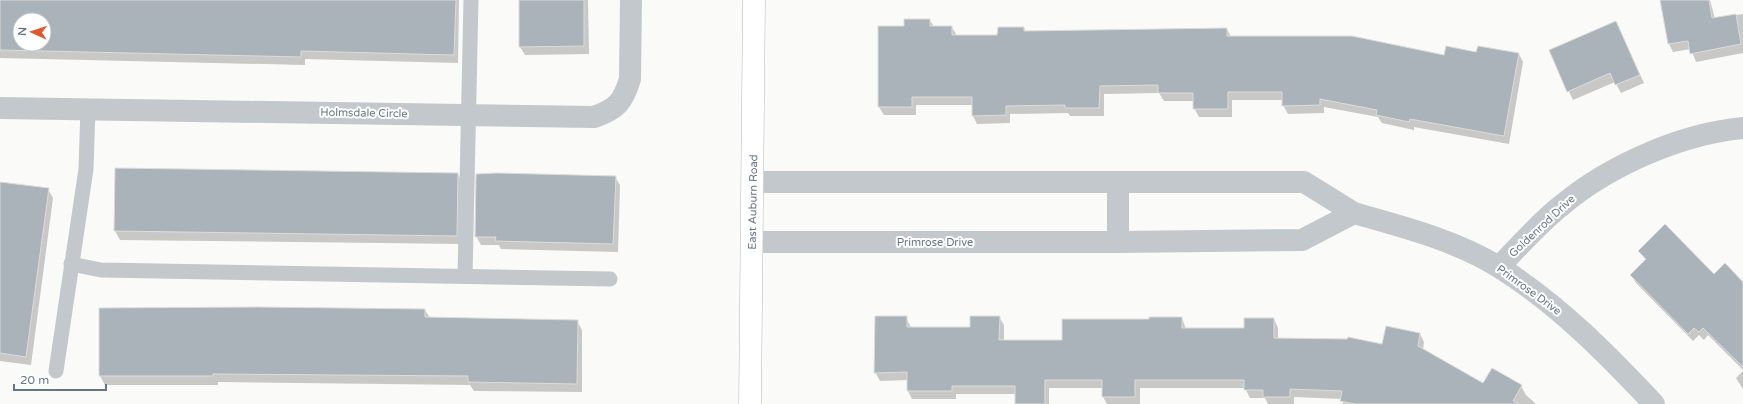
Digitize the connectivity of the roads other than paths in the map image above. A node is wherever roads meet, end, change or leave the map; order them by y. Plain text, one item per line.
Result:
1 (471, 0) edge
2 (631, 0) edge
3 (754, 0) edge
4 (0, 108) edge
5 (88, 108) junction
6 (469, 115) junction
7 (1743, 128) edge
8 (753, 182) junction
9 (1118, 182) junction
10 (1354, 213) junction
11 (752, 242) junction
12 (1118, 242) junction
13 (71, 264) junction
14 (1499, 267) junction
15 (465, 276) junction
16 (610, 279) dead end
17 (56, 371) dead end
18 (750, 404) edge
19 (1654, 404) edge

1 - 6 lane
2 - 6 street, Holmsdale Circle
3 - 8 main road, East Auburn Road
4 - 5 street, Holmsdale Circle
5 - 6 street, Holmsdale Circle
5 - 13 lane
6 - 15 lane
7 - 14 street, Goldenrod Drive
8 - 9 street, Primrose Drive
8 - 11 main road, East Auburn Road
9 - 10 street, Primrose Drive
9 - 12 street
10 - 12 street, Primrose Drive
10 - 14 street, Primrose Drive
11 - 12 street, Primrose Drive
11 - 18 main road, East Auburn Road
13 - 15 lane
13 - 17 lane
14 - 19 street, Primrose Drive
15 - 16 lane

